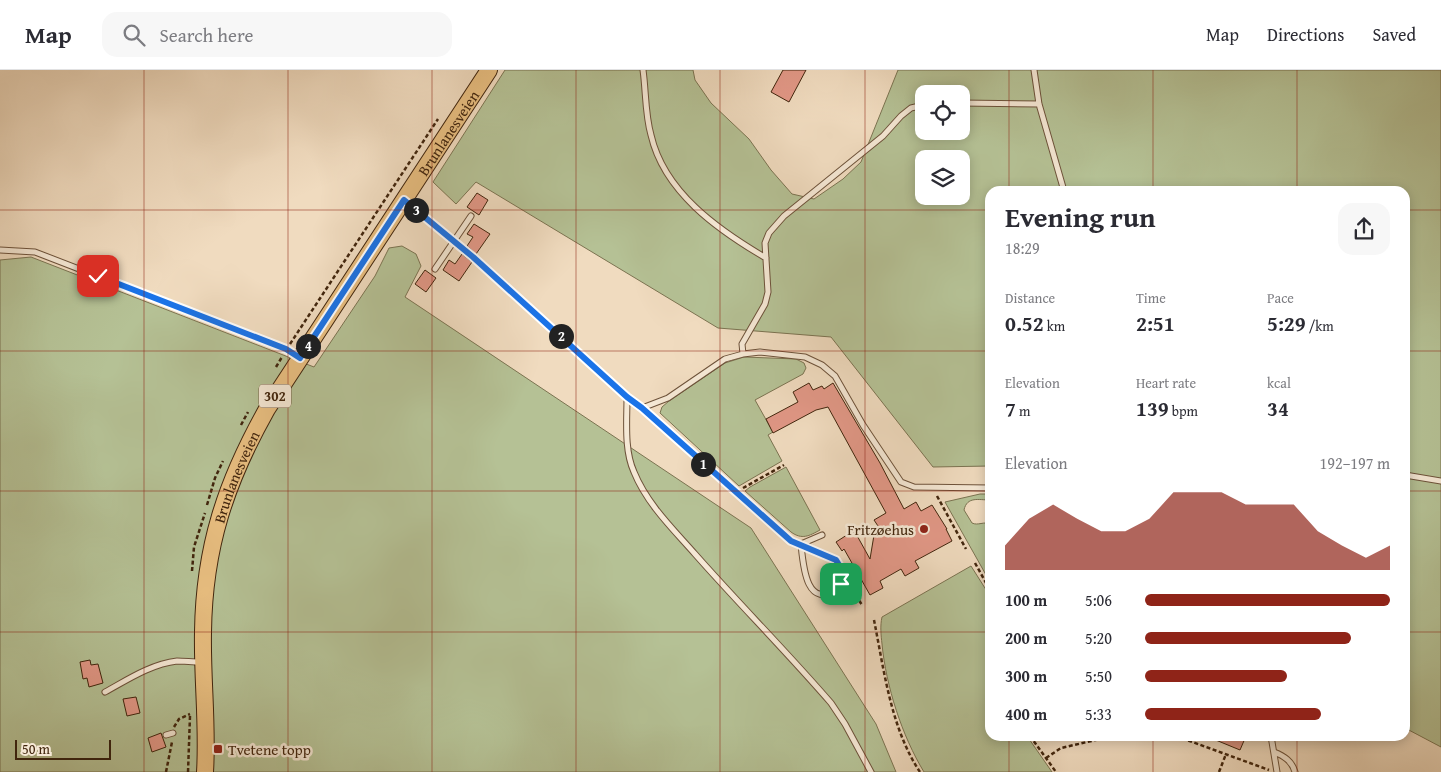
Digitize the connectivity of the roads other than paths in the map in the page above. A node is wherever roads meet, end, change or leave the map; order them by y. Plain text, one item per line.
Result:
1 (489, 70) edge
2 (643, 70) edge
3 (1034, 70) edge
4 (970, 103) edge
5 (1039, 104) junction
6 (915, 107) edge
7 (1063, 186) edge
8 (404, 200) junction
9 (471, 216) dead end
10 (453, 242) junction
11 (0, 250) edge
12 (766, 258) junction
13 (435, 269) dead end
14 (743, 354) junction
15 (300, 358) junction
16 (627, 397) junction
17 (642, 408) junction
18 (1410, 476) edge
19 (1441, 481) edge
20 (985, 488) edge
21 (822, 535) dead end
22 (800, 544) junction
23 (203, 662) junction
24 (105, 692) dead end
25 (173, 733) road end
26 (166, 735) dead end
27 (1273, 741) edge
28 (1274, 752) junction
29 (205, 772) edge
30 (871, 772) edge
31 (1276, 772) edge
32 (1295, 772) edge

1 - 8 main road, Brunlanesveien / 302
2 - 12 lane
3 - 5 lane
4 - 5 lane
5 - 7 lane
6 - 12 lane
8 - 10 lane
8 - 15 main road, Brunlanesveien / 302
9 - 10 lane
10 - 13 lane
10 - 16 lane
11 - 15 lane
12 - 14 lane
14 - 17 lane
14 - 20 lane
15 - 23 main road, Brunlanesveien / 302
16 - 17 lane
16 - 30 lane
17 - 22 lane
18 - 19 lane
21 - 22 lane
22 - 22 lane
23 - 24 lane
23 - 29 main road, Brunlanesveien / 302
25 - 26 lane
27 - 28 lane
28 - 31 lane
28 - 32 lane

